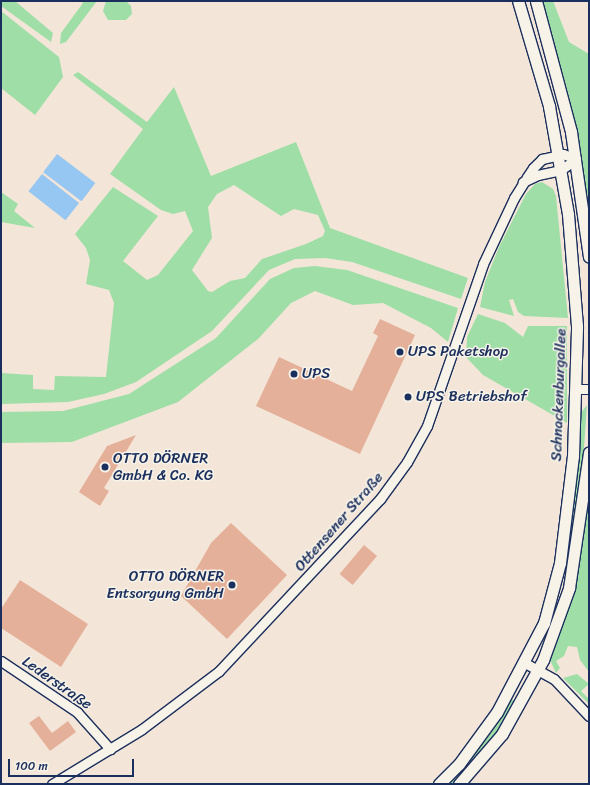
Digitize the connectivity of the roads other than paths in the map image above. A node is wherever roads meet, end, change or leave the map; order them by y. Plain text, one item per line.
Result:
1 (518, 1) edge
2 (536, 1) edge
3 (559, 154) junction
4 (576, 158) junction
5 (562, 170) junction
6 (523, 182) junction
7 (589, 257) edge
8 (577, 389) junction
9 (589, 390) edge
10 (589, 452) edge
11 (1, 661) edge
12 (525, 663) junction
13 (539, 670) junction
14 (589, 716) edge
15 (110, 749) junction
16 (52, 784) edge
17 (439, 784) edge
18 (459, 784) edge

1 - 3 main road, Schnackenburgallee
2 - 4 main road
3 - 4 street
3 - 5 main road, Schnackenburgallee
3 - 6 street, Ottensener Straße
4 - 5 street
4 - 7 main road
5 - 6 street
5 - 8 main road, Schnackenburgallee
6 - 15 street, Ottensener Straße
8 - 9 street
8 - 12 main road, Schnackenburgallee
10 - 13 main road, Schnackenburgallee
11 - 15 street, Lederstraße
12 - 13 street
12 - 17 main road, Schnackenburgallee
13 - 14 street
13 - 18 main road, Schnackenburgallee
15 - 16 street, Ottensener Straße

